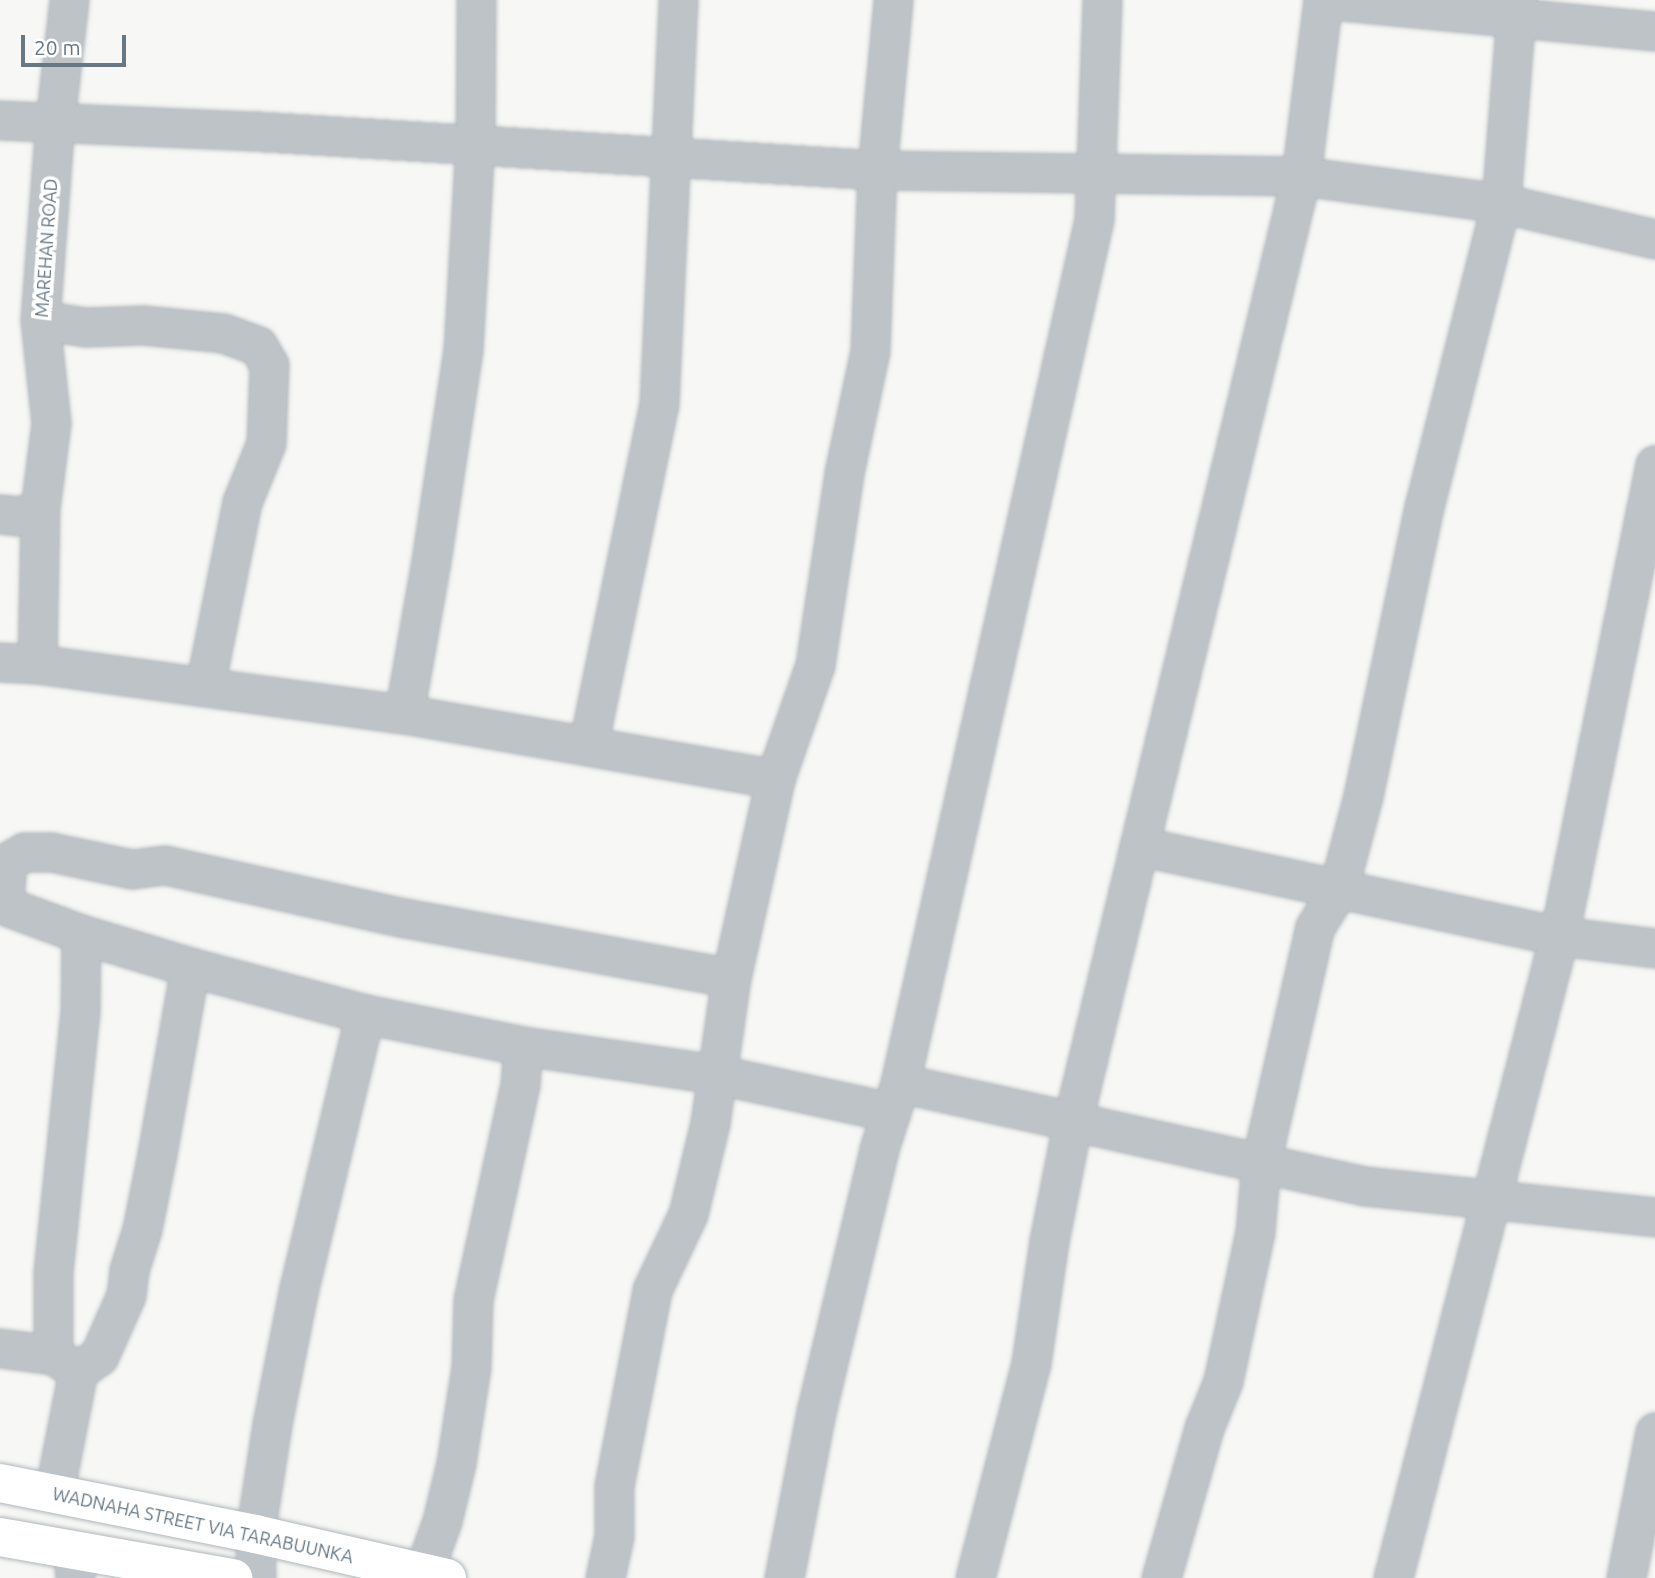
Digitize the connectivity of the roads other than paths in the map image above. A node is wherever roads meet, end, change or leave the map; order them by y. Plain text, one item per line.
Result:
1 (69, 0) edge
2 (476, 0) edge
3 (678, 0) edge
4 (893, 0) edge
5 (1102, 0) edge
6 (1323, 0) edge
7 (1332, 0) edge
8 (1515, 8) edge
9 (1655, 31) edge
10 (0, 120) edge
11 (55, 121) junction
12 (475, 144) junction
13 (672, 156) junction
14 (877, 170) junction
15 (1096, 172) junction
16 (1301, 176) junction
17 (1501, 203) junction
18 (1655, 239) edge
19 (40, 320) junction
20 (1655, 465) edge
21 (40, 509) junction
22 (0, 514) edge
23 (0, 662) edge
24 (37, 664) junction
25 (205, 686) junction
26 (404, 714) junction
27 (588, 746) junction
28 (775, 779) junction
29 (1139, 846) junction
30 (1338, 890) junction
31 (2, 904) edge
32 (81, 934) junction
33 (1559, 936) junction
34 (1655, 948) edge
35 (190, 967) junction
36 (731, 978) junction
37 (365, 1014) junction
38 (523, 1046) junction
39 (716, 1074) junction
40 (895, 1098) junction
41 (1073, 1121) junction
42 (1261, 1163) junction
43 (1490, 1199) junction
44 (1655, 1217) edge
45 (0, 1348) edge
46 (66, 1363) junction
47 (1655, 1432) edge
48 (0, 1483) edge
49 (54, 1493) junction
50 (255, 1534) junction
51 (0, 1537) edge
52 (74, 1564) edge
53 (435, 1576) edge
54 (233, 1578) edge
55 (256, 1578) edge
56 (605, 1578) edge
57 (784, 1578) edge
58 (975, 1578) edge
59 (1161, 1578) edge
60 (1393, 1578) edge
61 (1626, 1578) edge

1 - 11 street, MAREHAN ROAD
2 - 12 street
3 - 13 street
4 - 14 street
5 - 15 street
6 - 16 street
7 - 8 street
8 - 9 street
8 - 17 street
10 - 11 street
11 - 12 street
11 - 19 street, MAREHAN ROAD
12 - 13 street
12 - 26 street
13 - 14 street
13 - 27 street
14 - 15 street
14 - 28 street
15 - 16 street
15 - 40 street
16 - 17 street
16 - 29 street
17 - 18 street
17 - 30 street
19 - 21 street, MAREHAN ROAD
19 - 25 street
20 - 33 street
21 - 22 street
21 - 24 street, MAREHAN ROAD
23 - 24 street
24 - 25 street
25 - 26 street
26 - 27 street
27 - 28 street
28 - 36 street
29 - 30 street
29 - 41 street
30 - 33 street
30 - 42 street
31 - 32 street
31 - 36 street
32 - 35 street
32 - 46 street
33 - 34 street
33 - 43 street
35 - 37 street
35 - 46 street
36 - 39 street
37 - 38 street
37 - 50 street
38 - 39 street
38 - 53 street
39 - 40 street
39 - 56 street
40 - 41 street
40 - 57 street
41 - 42 street
41 - 58 street
42 - 43 street
42 - 59 street
43 - 44 street
43 - 60 street
45 - 46 street
46 - 49 street
47 - 61 street
48 - 49 main road, WADNAHA STREET VIA TARABUUNKA
49 - 50 main road, WADNAHA STREET VIA TARABUUNKA
50 - 53 main road, WADNAHA STREET VIA TARABUUNKA
50 - 55 street
51 - 52 main road
52 - 54 main road

